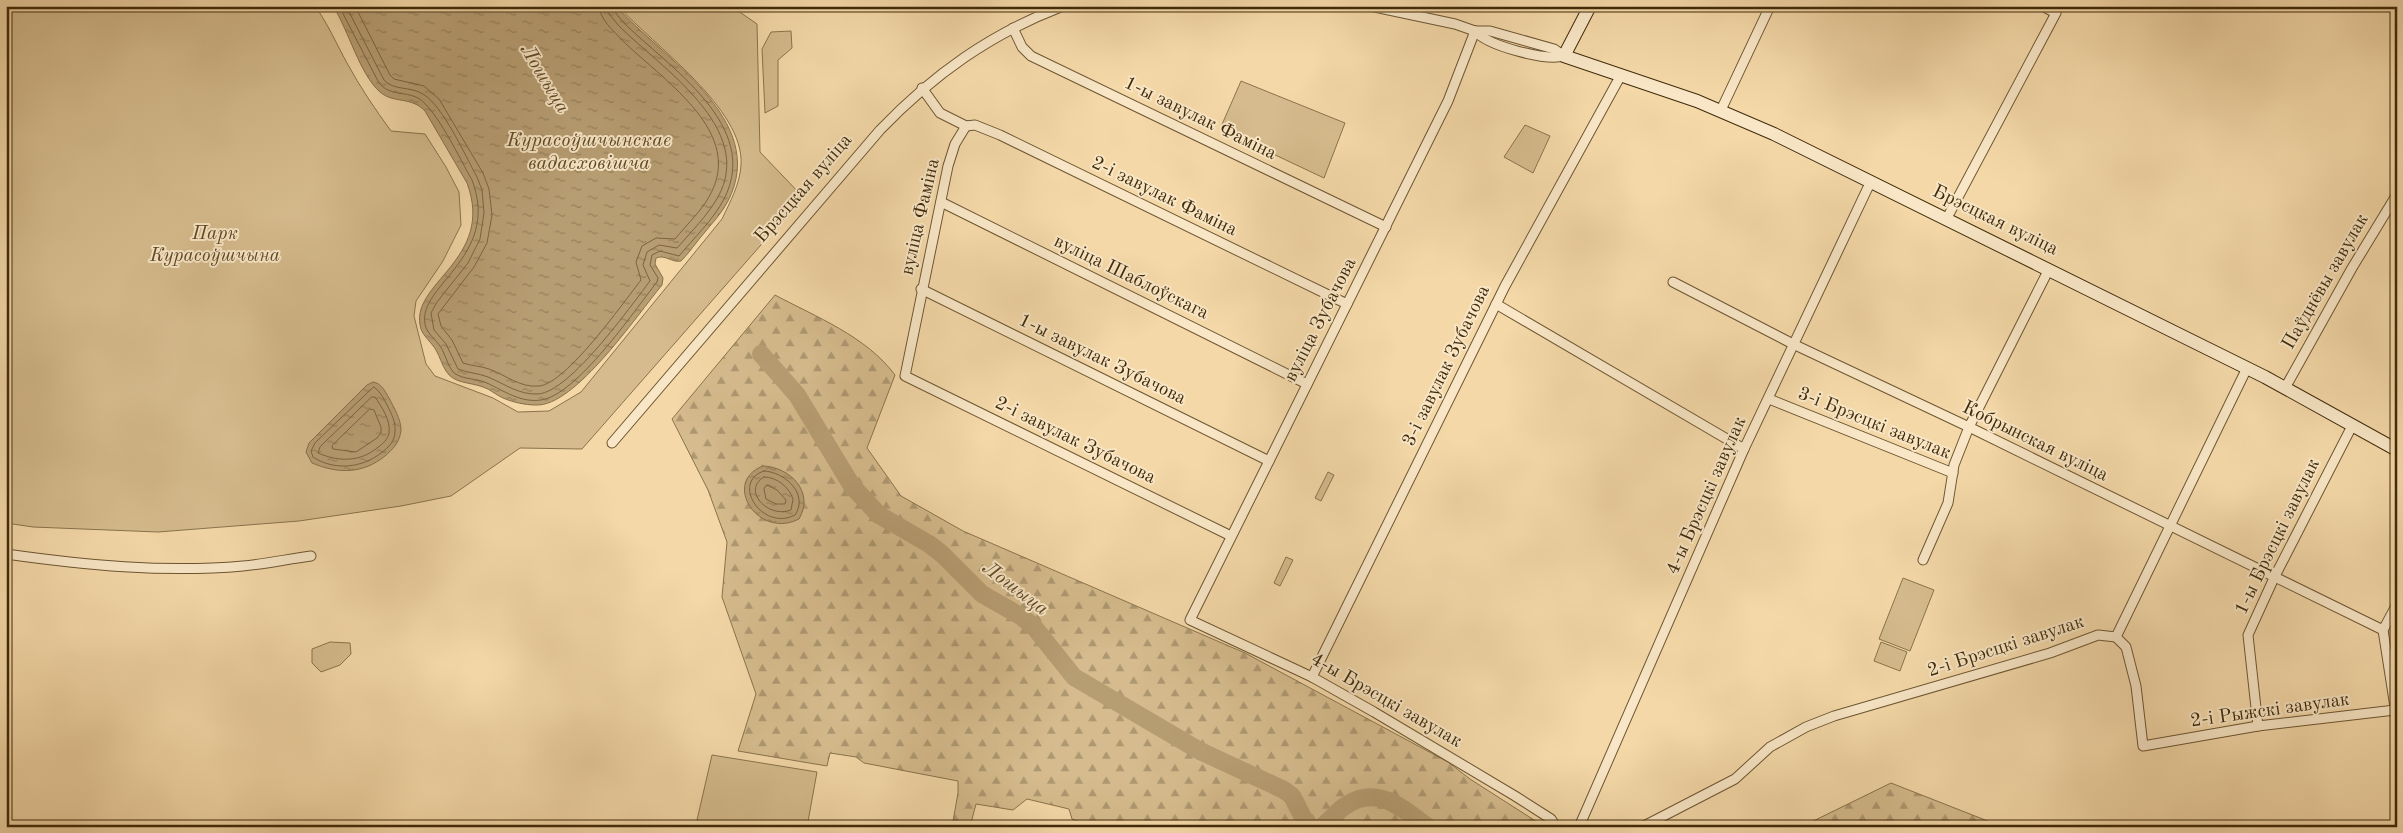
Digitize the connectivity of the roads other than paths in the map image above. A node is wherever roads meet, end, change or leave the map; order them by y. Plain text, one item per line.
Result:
1 (1063, 6) edge
2 (1370, 6) edge
3 (1590, 6) edge
4 (1770, 6) edge
5 (2042, 6) edge
6 (1012, 28) junction
7 (1475, 31) junction
8 (1564, 56) junction
9 (1621, 75) junction
10 (922, 88) junction
11 (1721, 110) junction
12 (966, 126) junction
13 (1871, 181) junction
14 (2397, 194) edge
15 (941, 202) junction
16 (1947, 218) junction
17 (1386, 227) junction
18 (2048, 268) junction
19 (1673, 282) dead end
20 (921, 289) junction
21 (1347, 304) junction
22 (1496, 304) junction
23 (1793, 344) junction
24 (2247, 368) junction
25 (905, 376) joint
26 (1307, 384) junction
27 (2285, 388) junction
28 (1769, 399) junction
29 (2352, 426) junction
30 (1969, 427) junction
31 (612, 443) dead end
32 (1744, 449) junction
33 (2397, 450) edge
34 (1269, 460) junction
35 (1953, 473) junction
36 (2171, 526) junction
37 (1231, 536) junction
38 (6, 554) edge
39 (311, 556) dead end
40 (1923, 560) dead end
41 (2274, 578) junction
42 (2397, 604) edge
43 (1190, 620) joint
44 (2383, 630) junction
45 (2116, 637) junction
46 (1312, 677) junction
47 (2395, 710) junction
48 (2397, 720) edge
49 (2258, 726) junction
50 (1556, 827) edge
51 (1579, 827) edge
52 (1642, 827) edge

1 - 6 street, Брэсцкая вуліца
2 - 7 street, Брэсцкая вуліца
3 - 8 street
4 - 11 street
5 - 16 street
6 - 10 street, Брэсцкая вуліца
6 - 17 street, 1-ы завулак Фаміна
7 - 8 street, Брэсцкая вуліца
7 - 17 street, вуліца Зубачова
8 - 9 street, Брэсцкая вуліца
9 - 11 street, Брэсцкая вуліца
9 - 22 street, 3-і завулак Зубачова
10 - 12 street
10 - 31 street, Брэсцкая вуліца
11 - 13 street, Брэсцкая вуліца
12 - 15 street, вуліца Фаміна
12 - 21 street, 2-і завулак Фаміна
13 - 16 street, Брэсцкая вуліца
13 - 23 street, 4-ы Брэсцкі завулак
14 - 27 street, Паўднёвы завулак
15 - 20 street, вуліца Фаміна
15 - 26 street, вуліца Шаблоўскага
16 - 18 street, Брэсцкая вуліца
17 - 21 street, вуліца Зубачова
18 - 24 street, Брэсцкая вуліца
18 - 30 street, 3-і Брэсцкі завулак
19 - 23 street, Кобрынская вуліца
20 - 25 street, вуліца Фаміна
20 - 34 street, 1-ы завулак Зубачова
21 - 26 street, вуліца Зубачова
22 - 32 street
22 - 46 street, 3-і завулак Зубачова
23 - 28 street, 4-ы Брэсцкі завулак
23 - 30 street, Кобрынская вуліца
24 - 27 street, Брэсцкая вуліца
24 - 36 street
25 - 37 street, 2-і завулак Зубачова
26 - 34 street, вуліца Зубачова
27 - 29 street, Брэсцкая вуліца
28 - 32 street, 4-ы Брэсцкі завулак
28 - 35 street, 3-і Брэсцкі завулак
29 - 33 street, Брэсцкая вуліца
29 - 41 street, 1-ы Брэсцкі завулак
30 - 35 street, 3-і Брэсцкі завулак
30 - 36 street, Кобрынская вуліца
32 - 51 street, 4-ы Брэсцкі завулак
34 - 37 street, вуліца Зубачова
35 - 40 street
36 - 41 street, Кобрынская вуліца
36 - 45 street
37 - 43 street, вуліца Зубачова
38 - 39 street
41 - 44 street, Кобрынская вуліца
41 - 49 street, 1-ы Брэсцкі завулак
42 - 44 street
43 - 46 street, 4-ы Брэсцкі завулак
44 - 47 street
45 - 49 street, 2-і Рыжскі завулак
45 - 52 street, 2-і Брэсцкі завулак
46 - 50 street, 4-ы Брэсцкі завулак
47 - 48 street
47 - 49 street, 2-і Рыжскі завулак

